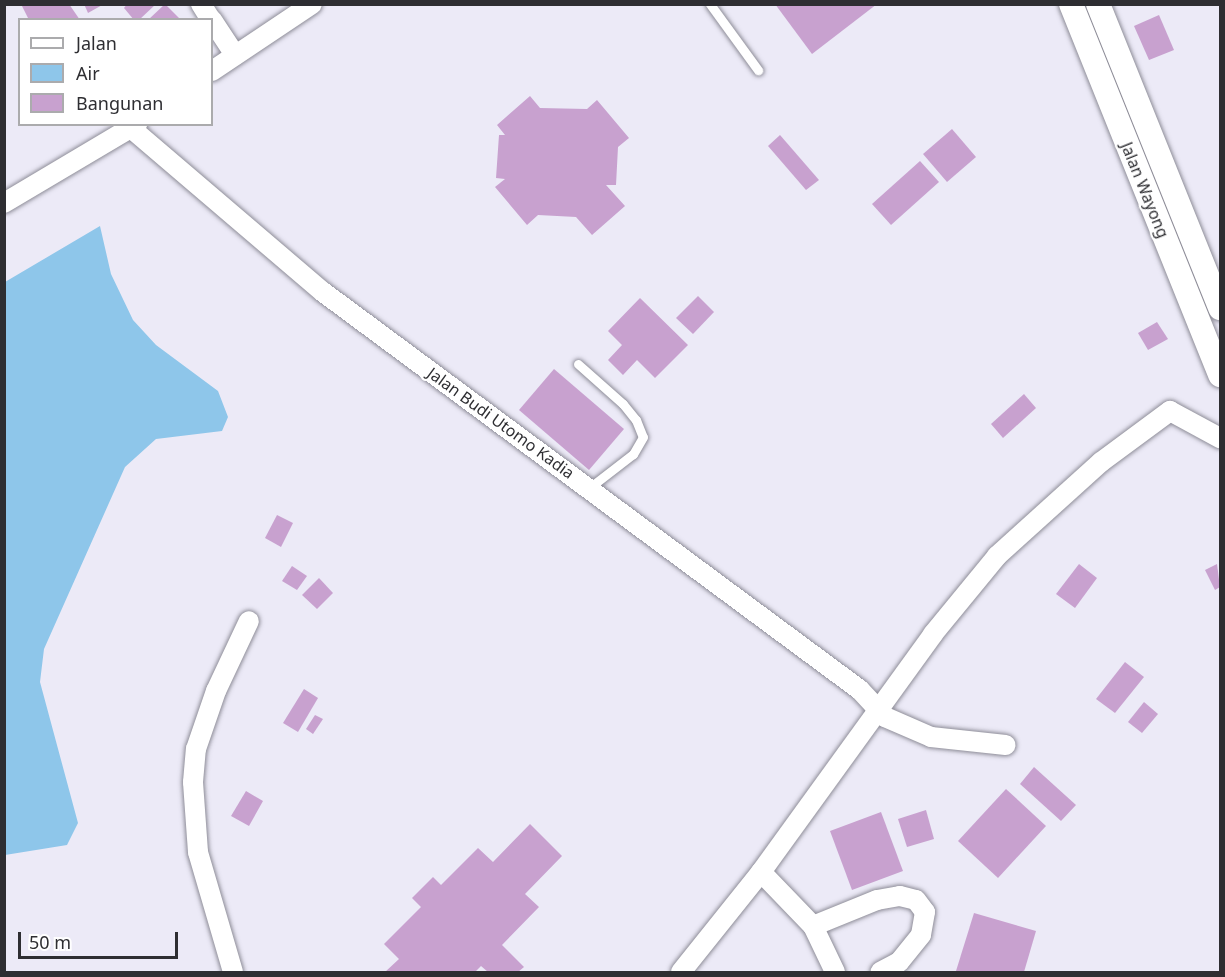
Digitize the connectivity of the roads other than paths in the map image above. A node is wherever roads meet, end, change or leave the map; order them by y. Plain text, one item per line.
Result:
1 (201, 4) edge
2 (312, 4) edge
3 (710, 4) edge
4 (1071, 4) edge
5 (1098, 4) edge
6 (210, 18) edge
7 (213, 23) edge
8 (235, 55) junction
9 (213, 70) edge
10 (758, 70) dead end
11 (135, 127) edge
12 (4, 203) edge
13 (1221, 308) edge
14 (578, 364) dead end
15 (1220, 372) edge
16 (1221, 438) edge
17 (589, 488) junction
18 (249, 621) dead end
19 (878, 708) junction
20 (1006, 745) dead end
21 (760, 872) junction
22 (813, 926) junction
23 (233, 972) edge
24 (681, 972) edge
25 (835, 972) edge
26 (880, 972) edge

1 - 6 street
2 - 8 street
3 - 10 lane
4 - 15 street, Jalan Wayong
5 - 13 street, Jalan Wayong
7 - 8 street
8 - 9 street
11 - 12 street
11 - 17 street, Jalan Budi Utomo Kadia
14 - 17 lane
16 - 19 street
17 - 19 street, Jalan Budi Utomo Kadia
18 - 23 street
19 - 20 street, Jalan Budi Utomo Kadia
19 - 21 street
21 - 22 street
21 - 24 street
22 - 25 street
22 - 26 street

